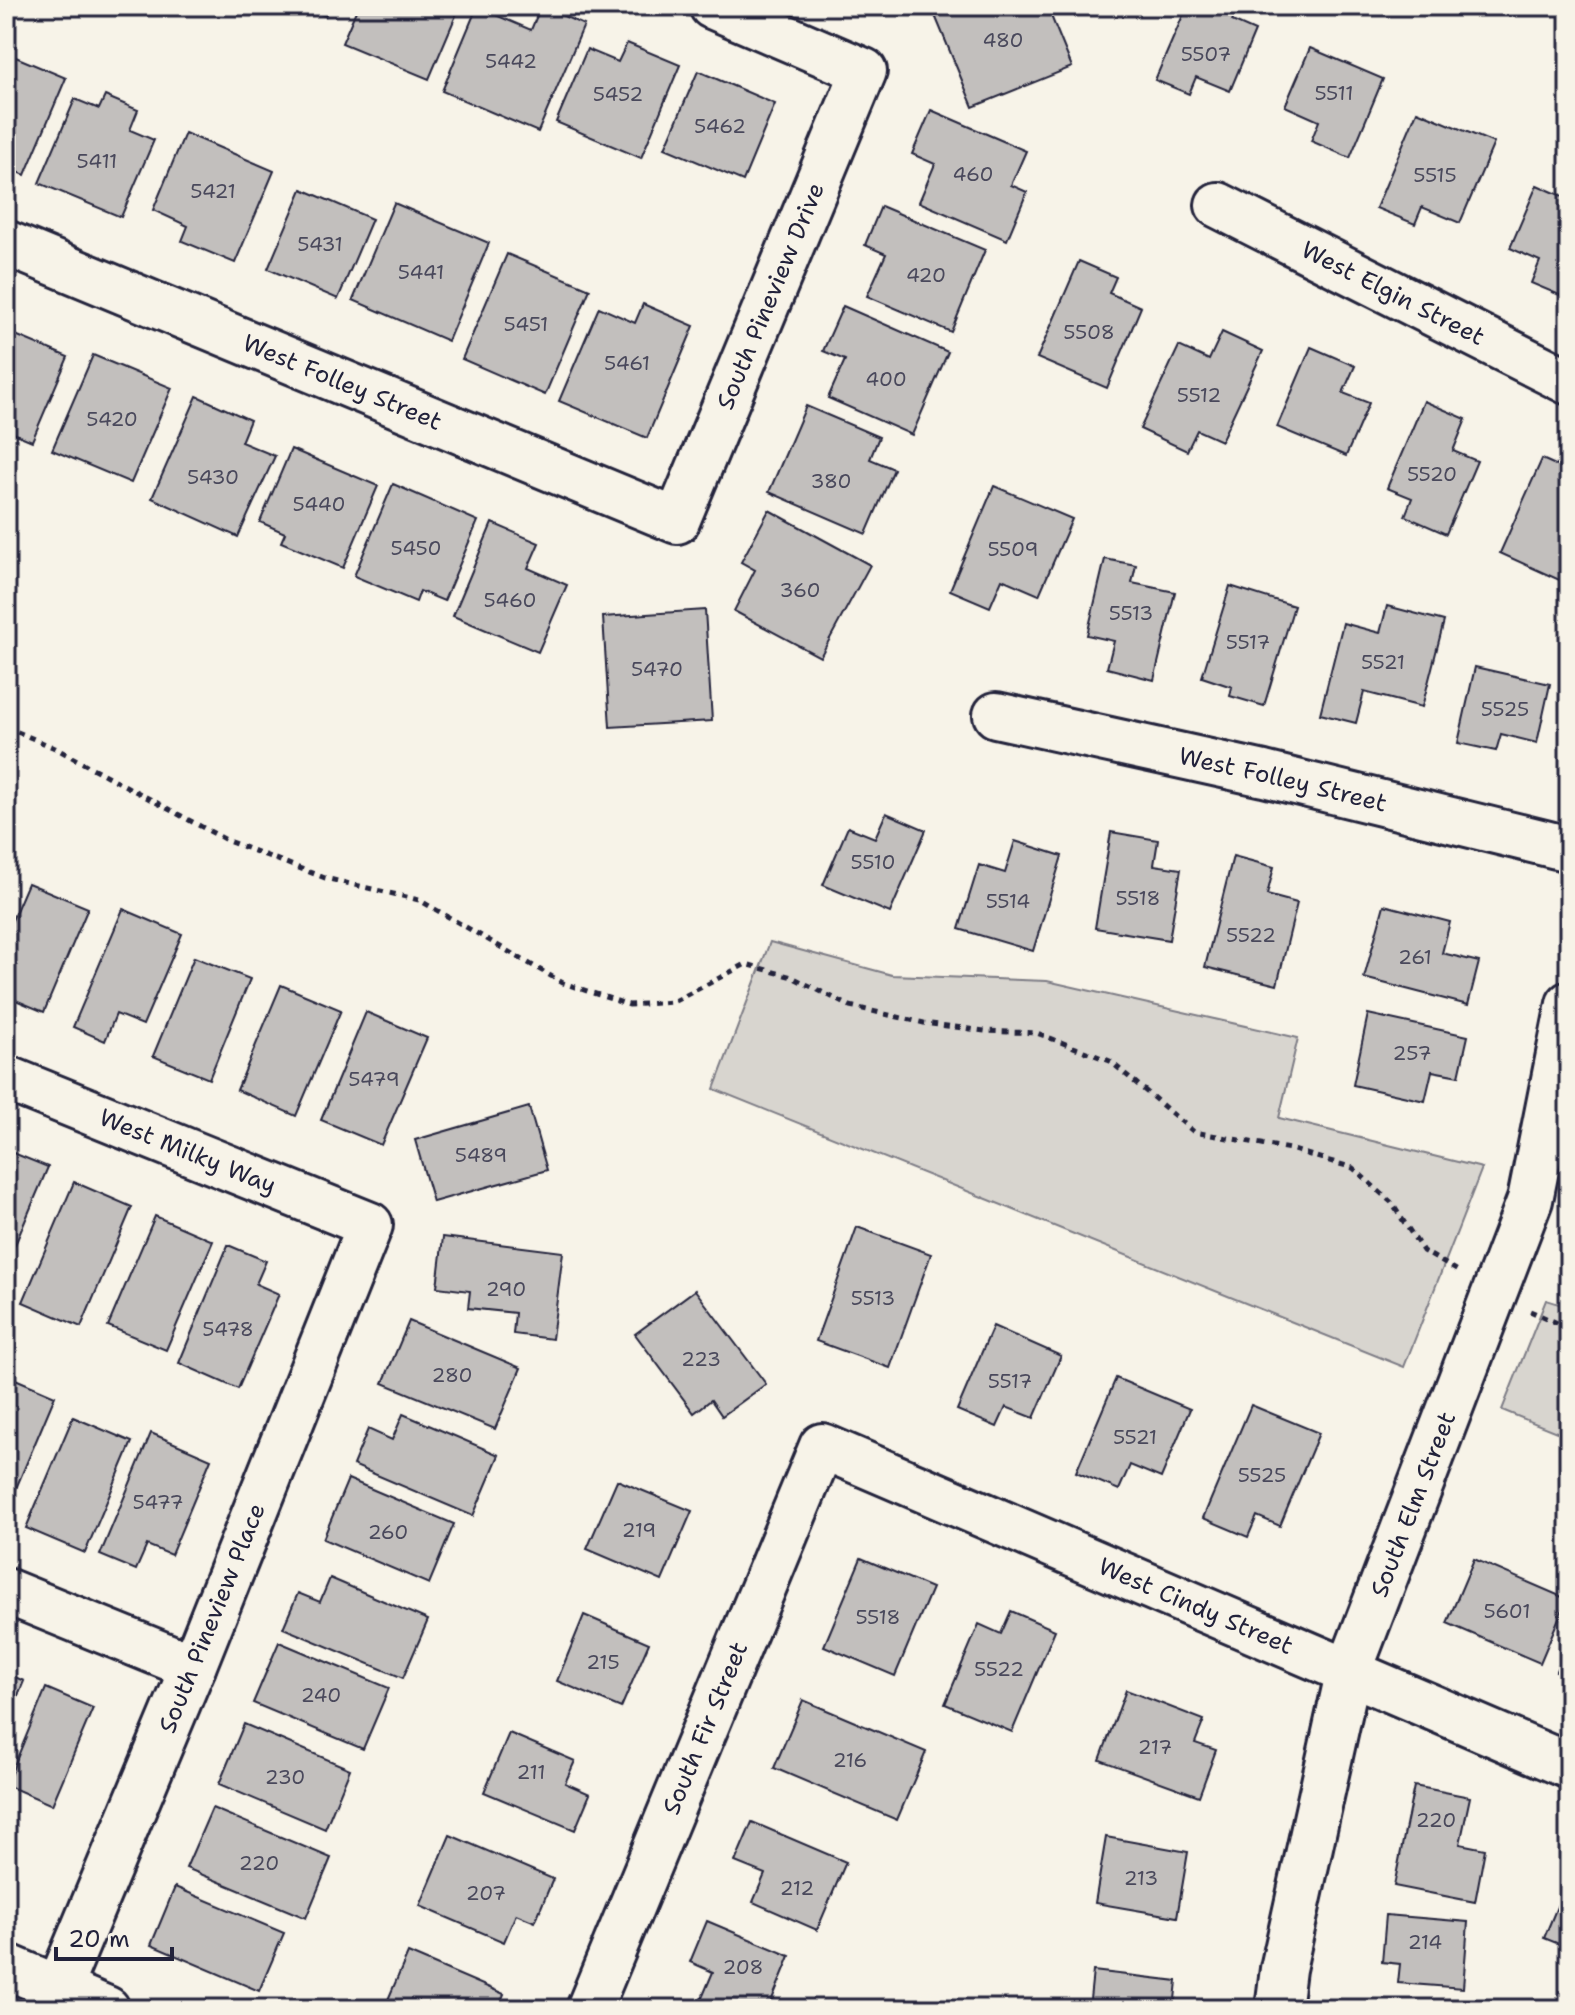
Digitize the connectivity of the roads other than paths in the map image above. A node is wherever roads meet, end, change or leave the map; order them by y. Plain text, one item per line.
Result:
1 (712, 6) edge
2 (1218, 205) dead end
3 (6, 243) edge
4 (1569, 382) edge
5 (677, 521) joint
6 (996, 715) dead end
7 (1569, 849) edge
8 (1569, 1004) edge
9 (6, 1078) edge
10 (370, 1225) joint
11 (822, 1446) joint
12 (6, 1591) edge
13 (193, 1667) junction
14 (1348, 1674) junction
15 (1569, 1766) edge
16 (6, 1966) edge
17 (54, 1999) edge
18 (107, 2009) edge
19 (589, 2009) edge
20 (1278, 2009) edge

1 - 5 street, South Pineview Drive
2 - 4 street, West Elgin Street
3 - 5 street, West Folley Street
6 - 7 street, West Folley Street
8 - 14 street, South Elm Street
9 - 10 street, West Milky Way
10 - 13 street, South Pineview Place
11 - 14 street, West Cindy Street
11 - 19 street, South Fir Street
12 - 13 street
13 - 17 street, South Pineview Place
14 - 15 street, West Cindy Street
14 - 20 street, South Elm Street
16 - 17 street
17 - 18 street

